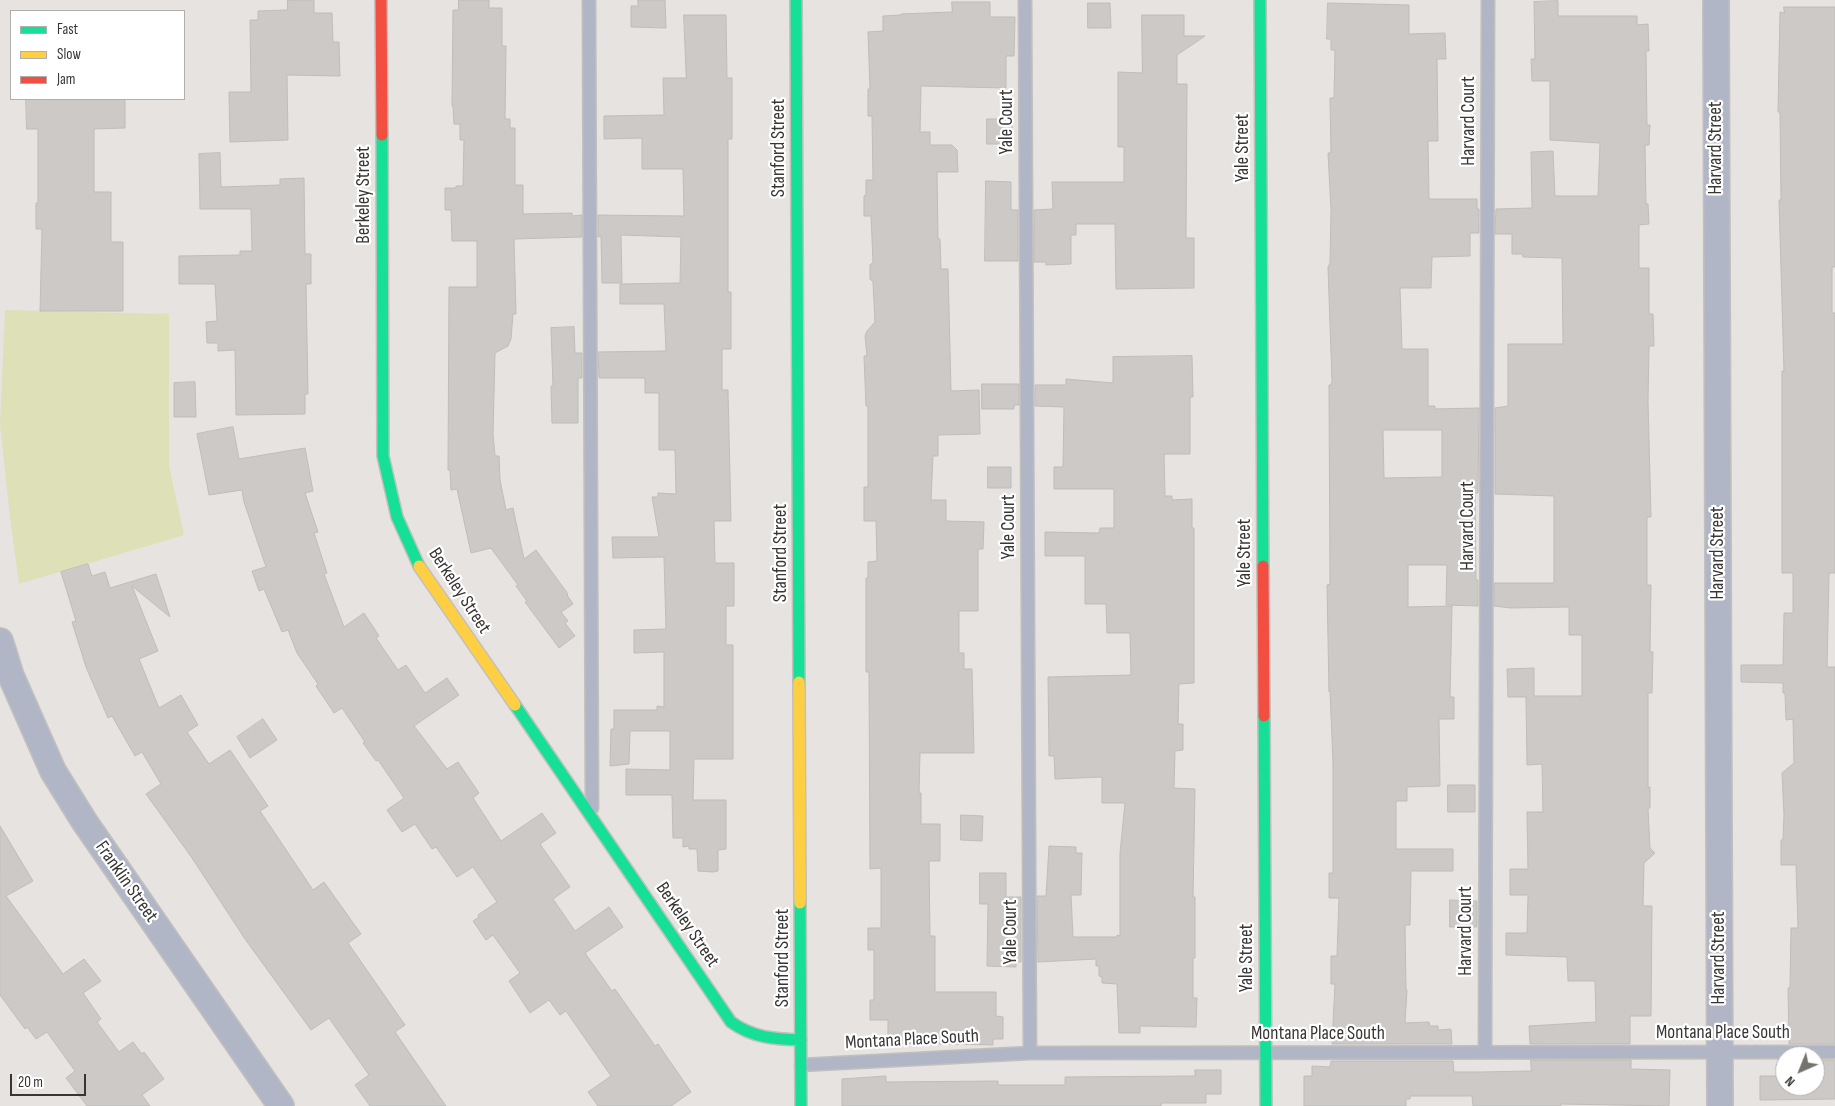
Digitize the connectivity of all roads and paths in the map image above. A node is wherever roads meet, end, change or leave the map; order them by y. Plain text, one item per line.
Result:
1 (381, 0) edge
2 (589, 0) edge
3 (796, 0) edge
4 (1025, 0) edge
5 (1260, 0) edge
6 (1488, 0) edge
7 (1716, 0) edge
8 (0, 641) edge
9 (592, 816) junction
10 (801, 1040) junction
11 (1485, 1052) junction
12 (1719, 1052) junction
13 (1835, 1052) edge
14 (1030, 1053) junction
15 (1265, 1053) junction
16 (801, 1065) junction
17 (282, 1106) edge
18 (801, 1106) edge
19 (1266, 1106) edge
20 (1720, 1106) edge

1 - 9 street, Berkeley Street
2 - 9 lane
3 - 10 street, Stanford Street
4 - 14 lane, Yale Court
5 - 15 street, Yale Street
6 - 11 lane, Harvard Court
7 - 12 street, Harvard Street
8 - 17 street, Franklin Street
9 - 10 street, Berkeley Street
10 - 16 street, Stanford Street
11 - 12 lane, Montana Place South
11 - 15 lane, Montana Place South
12 - 13 lane, Montana Place South
12 - 20 street, Harvard Street
14 - 15 lane, Montana Place South
14 - 16 lane, Montana Place South
15 - 19 street, Yale Street
16 - 18 street, Stanford Street

